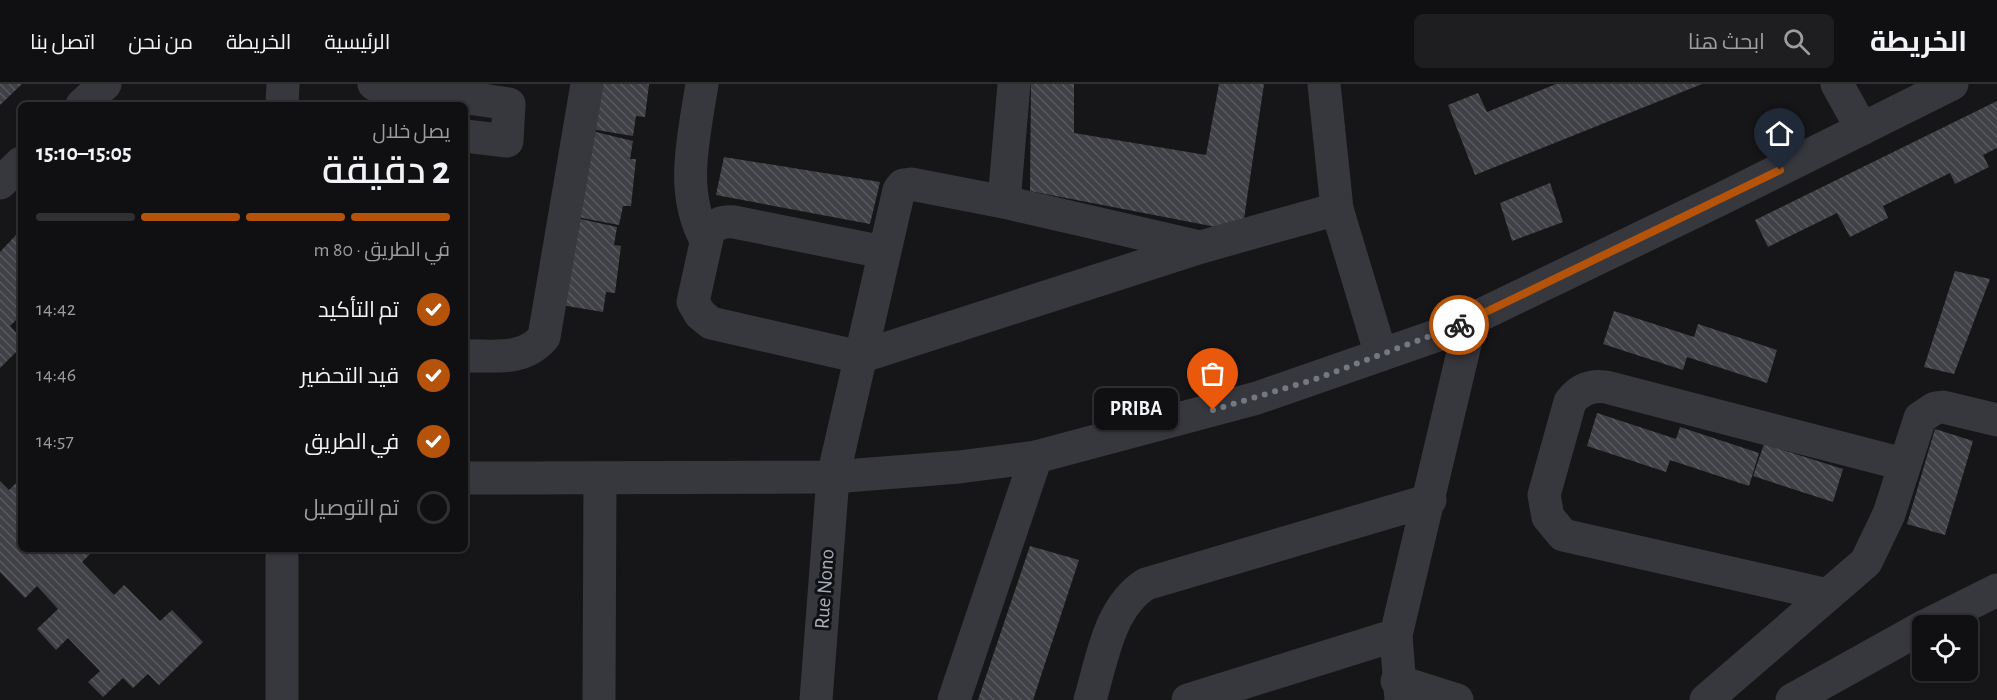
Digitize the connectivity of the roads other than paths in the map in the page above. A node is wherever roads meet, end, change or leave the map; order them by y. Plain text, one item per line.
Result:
1 (105, 84) edge
2 (283, 84) edge
3 (374, 84) edge
4 (586, 84) edge
5 (702, 84) edge
6 (1014, 84) edge
7 (1324, 84) edge
8 (1837, 84) edge
9 (1953, 84) edge
10 (85, 102) edge
11 (282, 102) edge
12 (1862, 129) junction
13 (468, 136) edge
14 (18, 166) edge
15 (0, 183) edge
16 (1004, 202) junction
17 (1337, 209) junction
18 (706, 240) junction
19 (1201, 247) junction
20 (883, 252) junction
21 (1472, 319) junction
22 (1381, 355) junction
23 (468, 356) edge
24 (860, 357) junction
25 (1997, 420) edge
26 (1036, 457) junction
27 (1903, 464) junction
28 (833, 477) junction
29 (468, 478) edge
30 (600, 478) junction
31 (1430, 500) junction
32 (282, 552) edge
33 (1997, 590) edge
34 (1828, 595) junction
35 (1946, 615) edge
36 (1912, 633) edge
37 (1396, 635) junction
38 (1399, 691) edge
39 (282, 700) edge
40 (599, 700) edge
41 (816, 700) edge
42 (954, 700) edge
43 (1090, 700) edge
44 (1188, 700) edge
45 (1457, 700) edge
46 (1706, 700) edge
47 (1792, 700) edge

1 - 10 street
2 - 11 street
3 - 13 street
4 - 23 street
5 - 18 street
6 - 16 street
7 - 17 street
8 - 12 street
9 - 12 street
12 - 21 street
14 - 15 street
16 - 19 street
16 - 20 street, Rue Nono
17 - 19 street
17 - 22 street
18 - 20 street
18 - 24 street
19 - 24 street
20 - 24 street, Rue Nono
21 - 22 street
21 - 31 street
22 - 26 street
24 - 28 street, Rue Nono
25 - 27 street
26 - 28 street
26 - 42 street
27 - 34 street
27 - 34 street
28 - 30 street
28 - 41 street, Rue Nono
29 - 30 street
30 - 40 street
31 - 37 street
31 - 43 street
32 - 39 street
33 - 35 street
34 - 46 street
36 - 47 street
37 - 38 street
37 - 44 street
38 - 45 street

